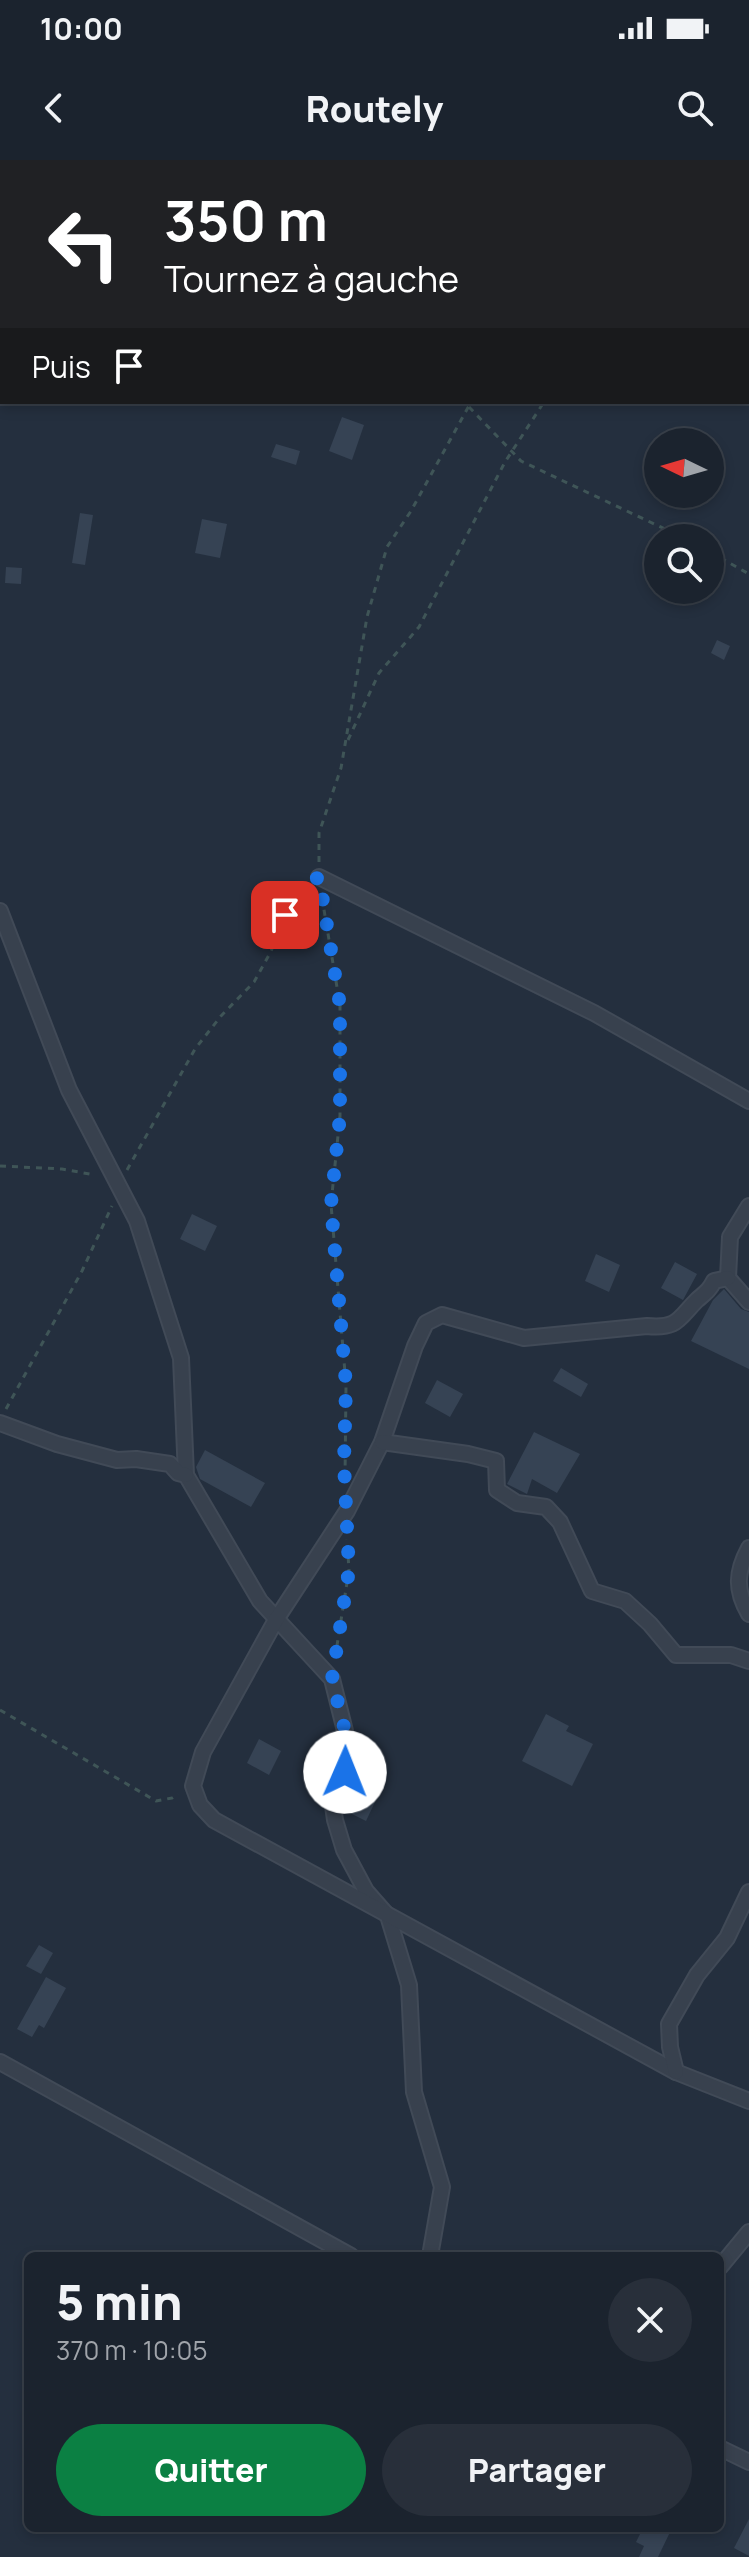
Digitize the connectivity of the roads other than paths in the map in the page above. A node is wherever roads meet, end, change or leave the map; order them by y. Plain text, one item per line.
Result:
1 (319, 877) road end
2 (0, 911) edge
3 (749, 1101) edge
4 (749, 1206) edge
5 (728, 1278) junction
6 (749, 1302) edge
7 (0, 1421) edge
8 (382, 1442) junction
9 (186, 1475) junction
10 (749, 1548) edge
11 (749, 1614) edge
12 (277, 1618) junction
13 (749, 1661) edge
14 (749, 1892) edge
15 (388, 1916) junction
16 (0, 2062) edge
17 (676, 2072) junction
18 (749, 2101) edge
19 (749, 2232) edge
20 (344, 2252) edge
21 (431, 2252) edge
22 (724, 2262) edge
23 (724, 2450) edge
24 (749, 2462) edge

1 - 3 street
2 - 9 street
4 - 5 street
5 - 6 street
5 - 8 street
7 - 9 street
8 - 12 street
8 - 13 street
9 - 12 street
10 - 11 street
12 - 15 street
12 - 15 street
14 - 17 street
15 - 17 street
15 - 21 street
16 - 20 street
17 - 18 street
19 - 22 street
23 - 24 street

